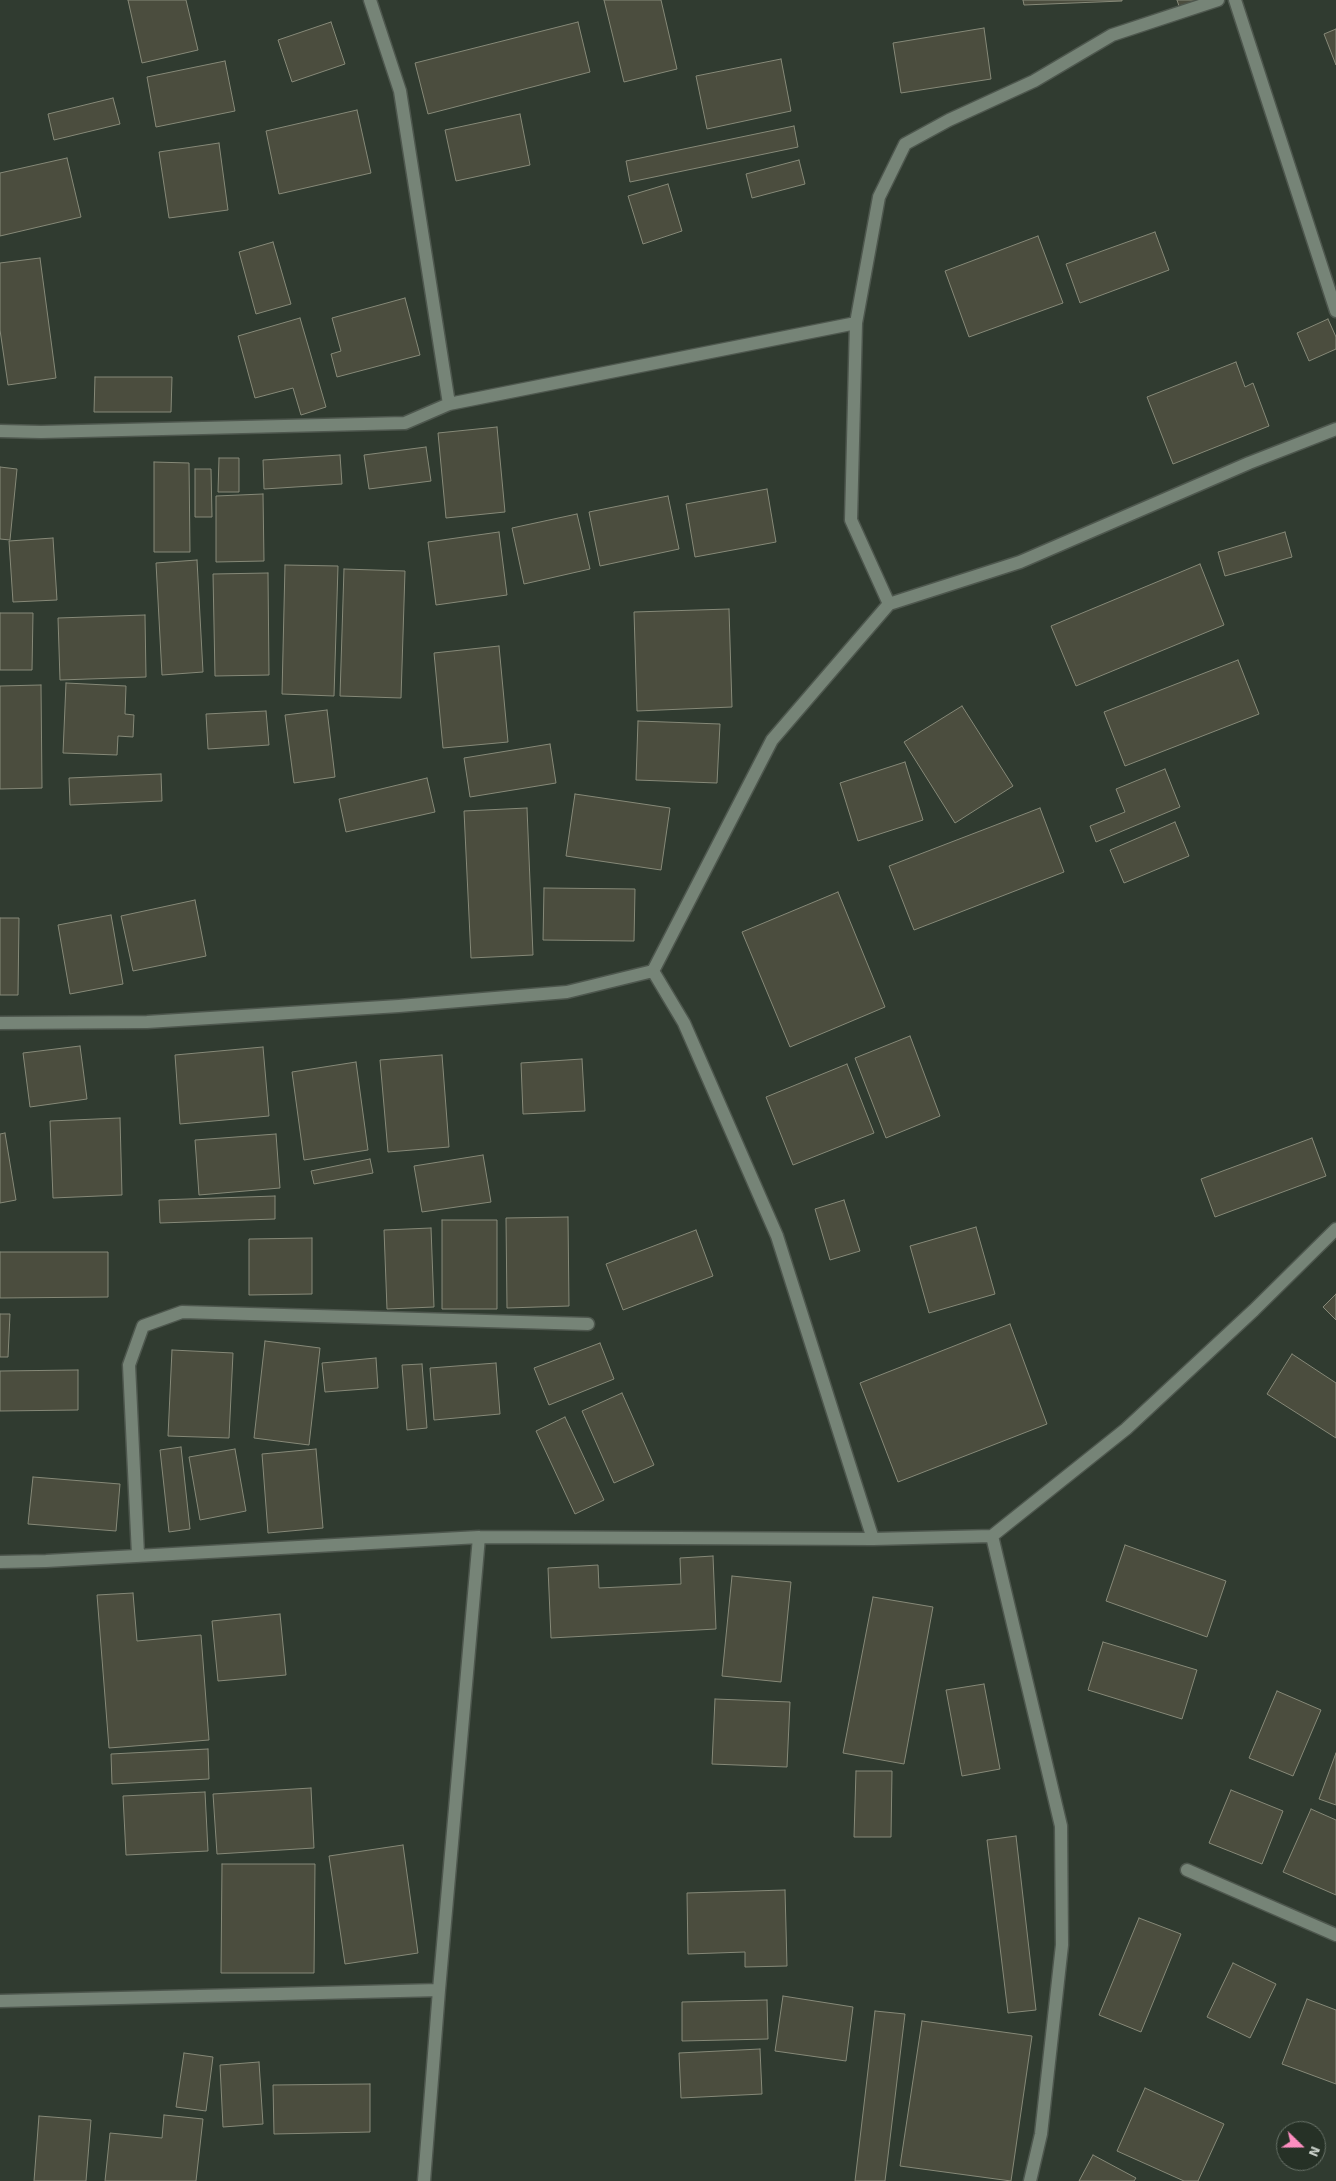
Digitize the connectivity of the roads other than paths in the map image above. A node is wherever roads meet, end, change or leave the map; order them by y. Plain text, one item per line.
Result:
1 (370, 0) edge
2 (1218, 0) edge
3 (1235, 0) edge
4 (1336, 311) edge
5 (856, 323) junction
6 (449, 404) junction
7 (1336, 429) edge
8 (0, 431) edge
9 (888, 604) junction
10 (653, 970) junction
11 (0, 1023) edge
12 (1336, 1229) edge
13 (588, 1324) dead end
14 (992, 1536) junction
15 (479, 1537) junction
16 (873, 1539) junction
17 (138, 1555) junction
18 (0, 1562) edge
19 (1187, 1870) dead end
20 (1336, 1935) edge
21 (439, 1990) junction
22 (0, 2001) edge
23 (424, 2181) edge
24 (1030, 2181) edge

1 - 6 street
2 - 5 street
3 - 4 street
5 - 6 street
5 - 9 street
6 - 8 street
7 - 9 street
9 - 10 street
10 - 11 street
10 - 16 street
12 - 14 street
13 - 17 street
14 - 16 street
14 - 24 street
15 - 16 street
15 - 17 street
15 - 21 street
17 - 18 street
19 - 20 street
21 - 22 street
21 - 23 street

